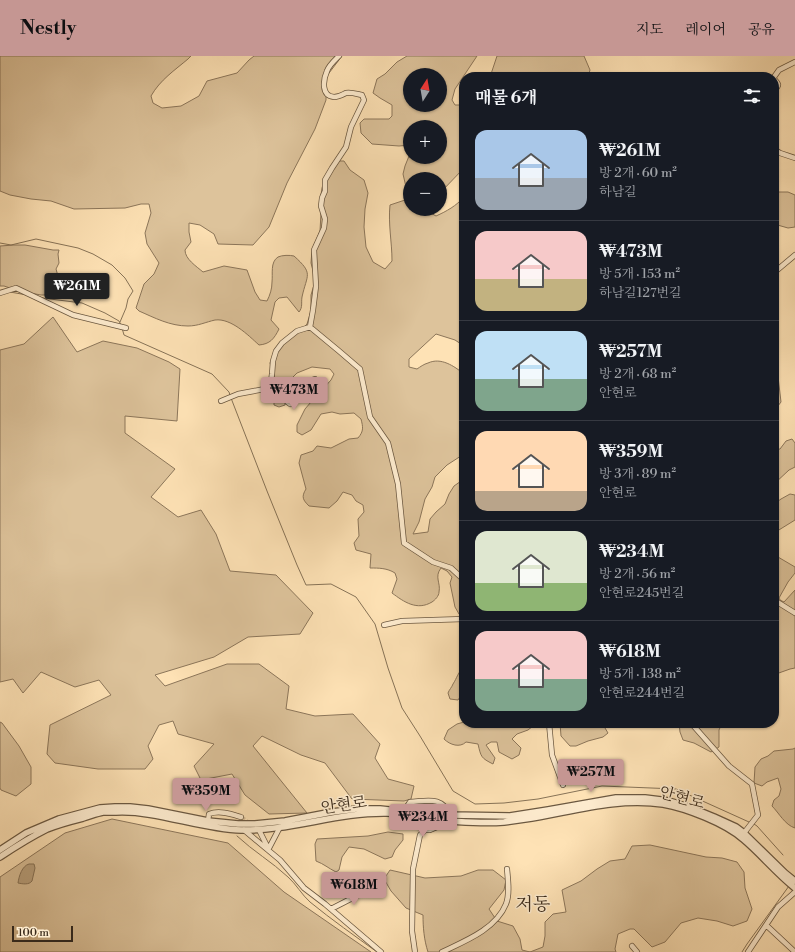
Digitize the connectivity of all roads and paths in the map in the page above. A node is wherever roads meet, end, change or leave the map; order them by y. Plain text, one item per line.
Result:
1 (339, 56) edge
2 (795, 62) edge
3 (778, 72) edge
4 (779, 152) edge
5 (795, 158) edge
6 (795, 255) edge
7 (779, 268) edge
8 (1, 292) edge
9 (310, 327) junction
10 (126, 328) dead end
11 (315, 379) dead end
12 (270, 388) junction
13 (221, 401) dead end
14 (459, 575) edge
15 (779, 603) edge
16 (795, 613) edge
17 (459, 619) edge
18 (384, 625) dead end
19 (549, 728) edge
20 (695, 728) edge
21 (563, 785) dead end
22 (404, 811) junction
23 (397, 814) junction
24 (241, 817) tunnel mouth
25 (449, 818) junction
26 (208, 821) junction
27 (428, 823) tunnel mouth
28 (280, 827) junction
29 (244, 830) junction
30 (424, 830) junction
31 (260, 832) tunnel mouth
32 (743, 835) junction
33 (0, 850) edge
34 (268, 850) junction
35 (0, 857) edge
36 (507, 869) dead end
37 (793, 884) edge
38 (370, 889) dead end
39 (331, 909) junction
40 (766, 925) junction
41 (632, 946) dead end
42 (381, 952) edge
43 (415, 952) edge
44 (442, 952) edge
45 (637, 952) edge
46 (748, 952) edge
47 (795, 952) edge

1 - 9 street
2 - 3 street
4 - 5 street
6 - 7 street
8 - 10 street
9 - 12 street
9 - 14 street
11 - 12 street
12 - 13 street
15 - 16 street
17 - 18 street
19 - 21 street
20 - 32 street
22 - 25 street, 안현로
22 - 25 street
22 - 26 street, 안현로
23 - 25 street, 안현로
23 - 28 street, 안현로
23 - 30 street
24 - 26 street
25 - 30 street
25 - 32 street, 안현로
26 - 33 street, 안현로
27 - 30 street
28 - 29 street, 안현로
28 - 34 street
29 - 34 street
29 - 35 street, 안현로
30 - 43 street
31 - 34 street
32 - 37 street, 안현로
34 - 39 street
36 - 44 street
37 - 40 street
38 - 39 street
39 - 42 street
40 - 46 street
40 - 47 street
41 - 45 street

